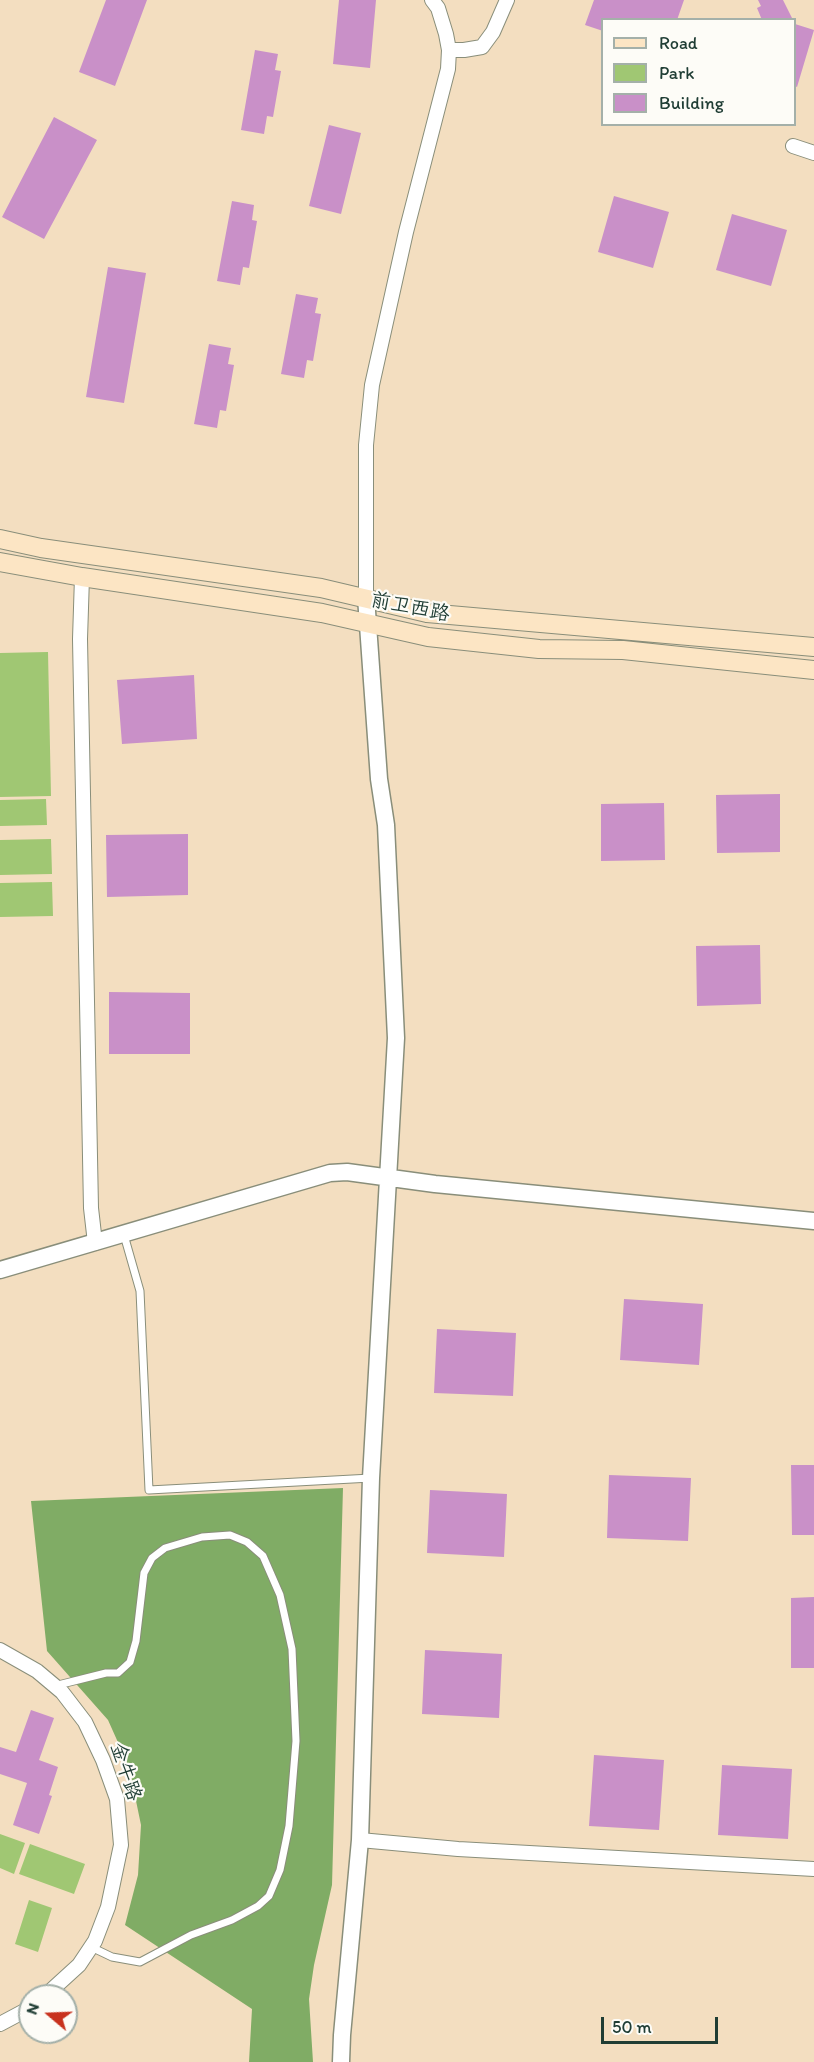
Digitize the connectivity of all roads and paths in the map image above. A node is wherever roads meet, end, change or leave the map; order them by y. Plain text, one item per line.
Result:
1 (432, 0) edge
2 (507, 0) edge
3 (449, 50) junction
4 (793, 146) dead end
5 (814, 153) edge
6 (0, 539) edge
7 (0, 562) edge
8 (82, 577) junction
9 (366, 597) junction
10 (367, 623) junction
11 (814, 647) edge
12 (814, 670) edge
13 (388, 1177) junction
14 (814, 1221) edge
15 (124, 1235) junction
16 (95, 1243) junction
17 (0, 1270) edge
18 (371, 1478) junction
19 (0, 1650) edge
20 (54, 1686) junction
21 (360, 1840) junction
22 (814, 1869) edge
23 (91, 1947) junction
24 (58, 1984) edge
25 (18, 2014) edge
26 (0, 2024) edge
27 (341, 2062) edge

1 - 3 street
2 - 3 street
3 - 9 street
4 - 5 street
6 - 9 main road, 前卫西路
7 - 8 main road, 前卫西路
8 - 10 main road, 前卫西路
8 - 16 street
9 - 10 street
9 - 11 main road, 前卫西路
10 - 12 main road, 前卫西路
10 - 13 street
13 - 14 street
13 - 15 street
13 - 18 street
15 - 16 street
15 - 18 lane
16 - 17 street
18 - 21 street
19 - 20 street, 金牛路
20 - 23 street, 金牛路
20 - 23 lane
21 - 22 street
21 - 27 street
23 - 24 street, 金牛路
25 - 26 street

